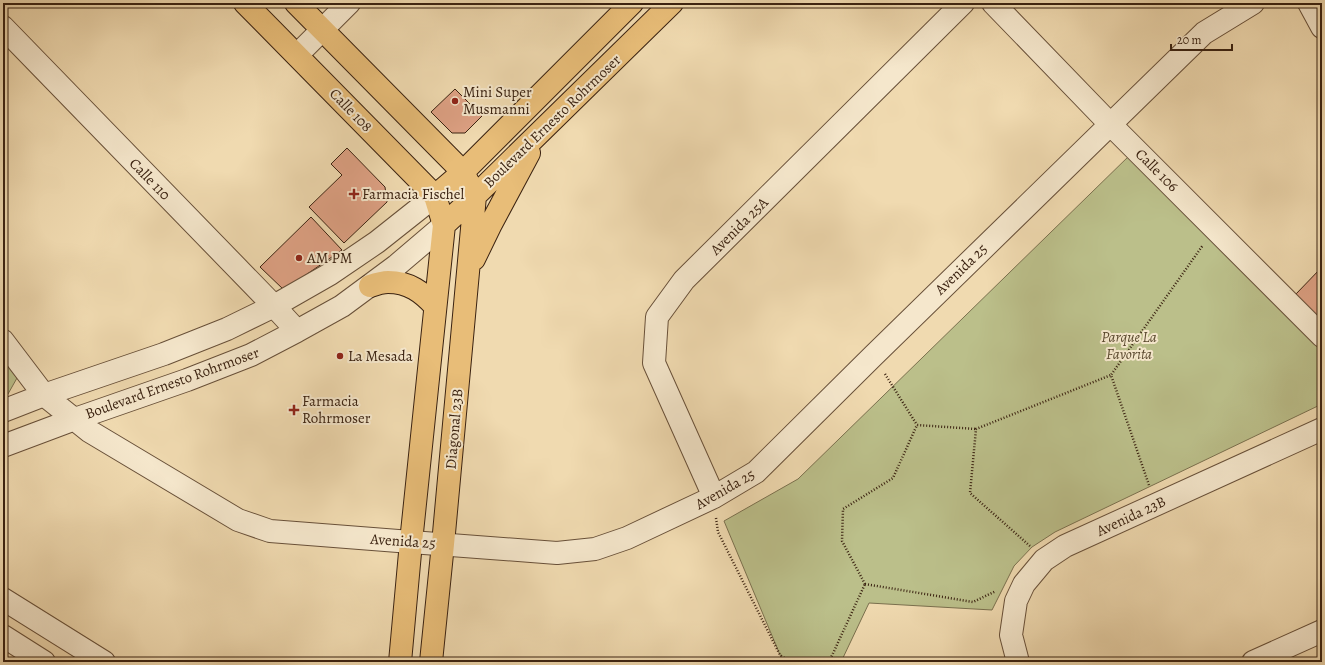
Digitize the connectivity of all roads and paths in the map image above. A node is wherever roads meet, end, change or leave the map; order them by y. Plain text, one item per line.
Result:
1 (245, 3) edge
2 (296, 3) edge
3 (349, 3) edge
4 (632, 3) edge
5 (672, 3) edge
6 (963, 3) edge
7 (993, 3) edge
8 (1253, 3) edge
9 (1309, 3) edge
10 (3, 27) edge
11 (1322, 27) edge
12 (322, 29) junction
13 (297, 55) junction
14 (1110, 124) junction
15 (543, 129) junction
16 (464, 172) junction
17 (435, 196) junction
18 (475, 196) junction
19 (444, 225) junction
20 (1214, 228) junction
21 (468, 273) junction
22 (370, 286) junction
23 (274, 306) junction
24 (435, 306) junction
25 (297, 331) junction
26 (1322, 336) edge
27 (3, 341) edge
28 (873, 356) junction
29 (1111, 375) junction
30 (44, 395) junction
31 (3, 411) edge
32 (75, 419) junction
33 (916, 425) junction
34 (976, 429) junction
35 (1322, 429) edge
36 (3, 446) edge
37 (714, 498) junction
38 (1156, 505) junction
39 (411, 542) junction
40 (443, 544) junction
41 (1044, 560) junction
42 (865, 584) junction
43 (1024, 584) junction
44 (4, 603) edge
45 (1322, 631) edge
46 (3, 636) edge
47 (44, 662) edge
48 (104, 662) edge
49 (400, 662) edge
50 (431, 662) edge
51 (790, 662) edge
52 (829, 662) edge
53 (1018, 662) edge
54 (1253, 662) edge

1 - 13 main road, Calle 108
2 - 12 main road
3 - 12 street
4 - 16 main road, Boulevard Ernesto Rohrmoser
5 - 15 main road, Boulevard Ernesto Rohrmoser
6 - 37 street, Avenida 25A
7 - 14 street, Calle 106
8 - 14 street, Avenida 25
9 - 11 street
10 - 23 street, Calle 110
12 - 13 street
12 - 16 main road
13 - 17 main road, Calle 108
14 - 20 street, Calle 106
14 - 28 street, Avenida 25
15 - 18 main road, Boulevard Ernesto Rohrmoser
15 - 21 main road
16 - 17 main road, Boulevard Ernesto Rohrmoser
16 - 18 main road
17 - 19 main road, Calle 108
17 - 23 street, Boulevard Ernesto Rohrmoser
18 - 19 main road, Boulevard Ernesto Rohrmoser
18 - 21 main road, Diagonal 23B
19 - 22 street, Boulevard Ernesto Rohrmoser
19 - 24 main road, Diagonal 23B
20 - 26 street, Calle 106
20 - 29 path
21 - 40 main road, Diagonal 23B
22 - 24 main road
22 - 25 street, Boulevard Ernesto Rohrmoser
23 - 25 street, Calle 110
23 - 30 street, Boulevard Ernesto Rohrmoser
24 - 39 main road, Diagonal 23B
25 - 32 street, Boulevard Ernesto Rohrmoser
27 - 30 street, Avenida 25
28 - 33 path
28 - 37 street, Avenida 25
29 - 34 path
29 - 38 path
30 - 31 street, Boulevard Ernesto Rohrmoser
30 - 32 street, Avenida 25
32 - 36 street, Boulevard Ernesto Rohrmoser
32 - 39 street, Avenida 25
33 - 34 path
33 - 42 path
34 - 41 path
35 - 38 street, Avenida 23B
37 - 40 street, Avenida 25
37 - 51 path
38 - 41 street, Avenida 23B
39 - 40 street, Avenida 25
39 - 49 main road, Diagonal 23B
40 - 50 main road, Diagonal 23B
41 - 43 street, Avenida 23B
42 - 43 path
42 - 52 path
43 - 53 street, Avenida 23B
44 - 48 street
45 - 54 street
46 - 47 street

